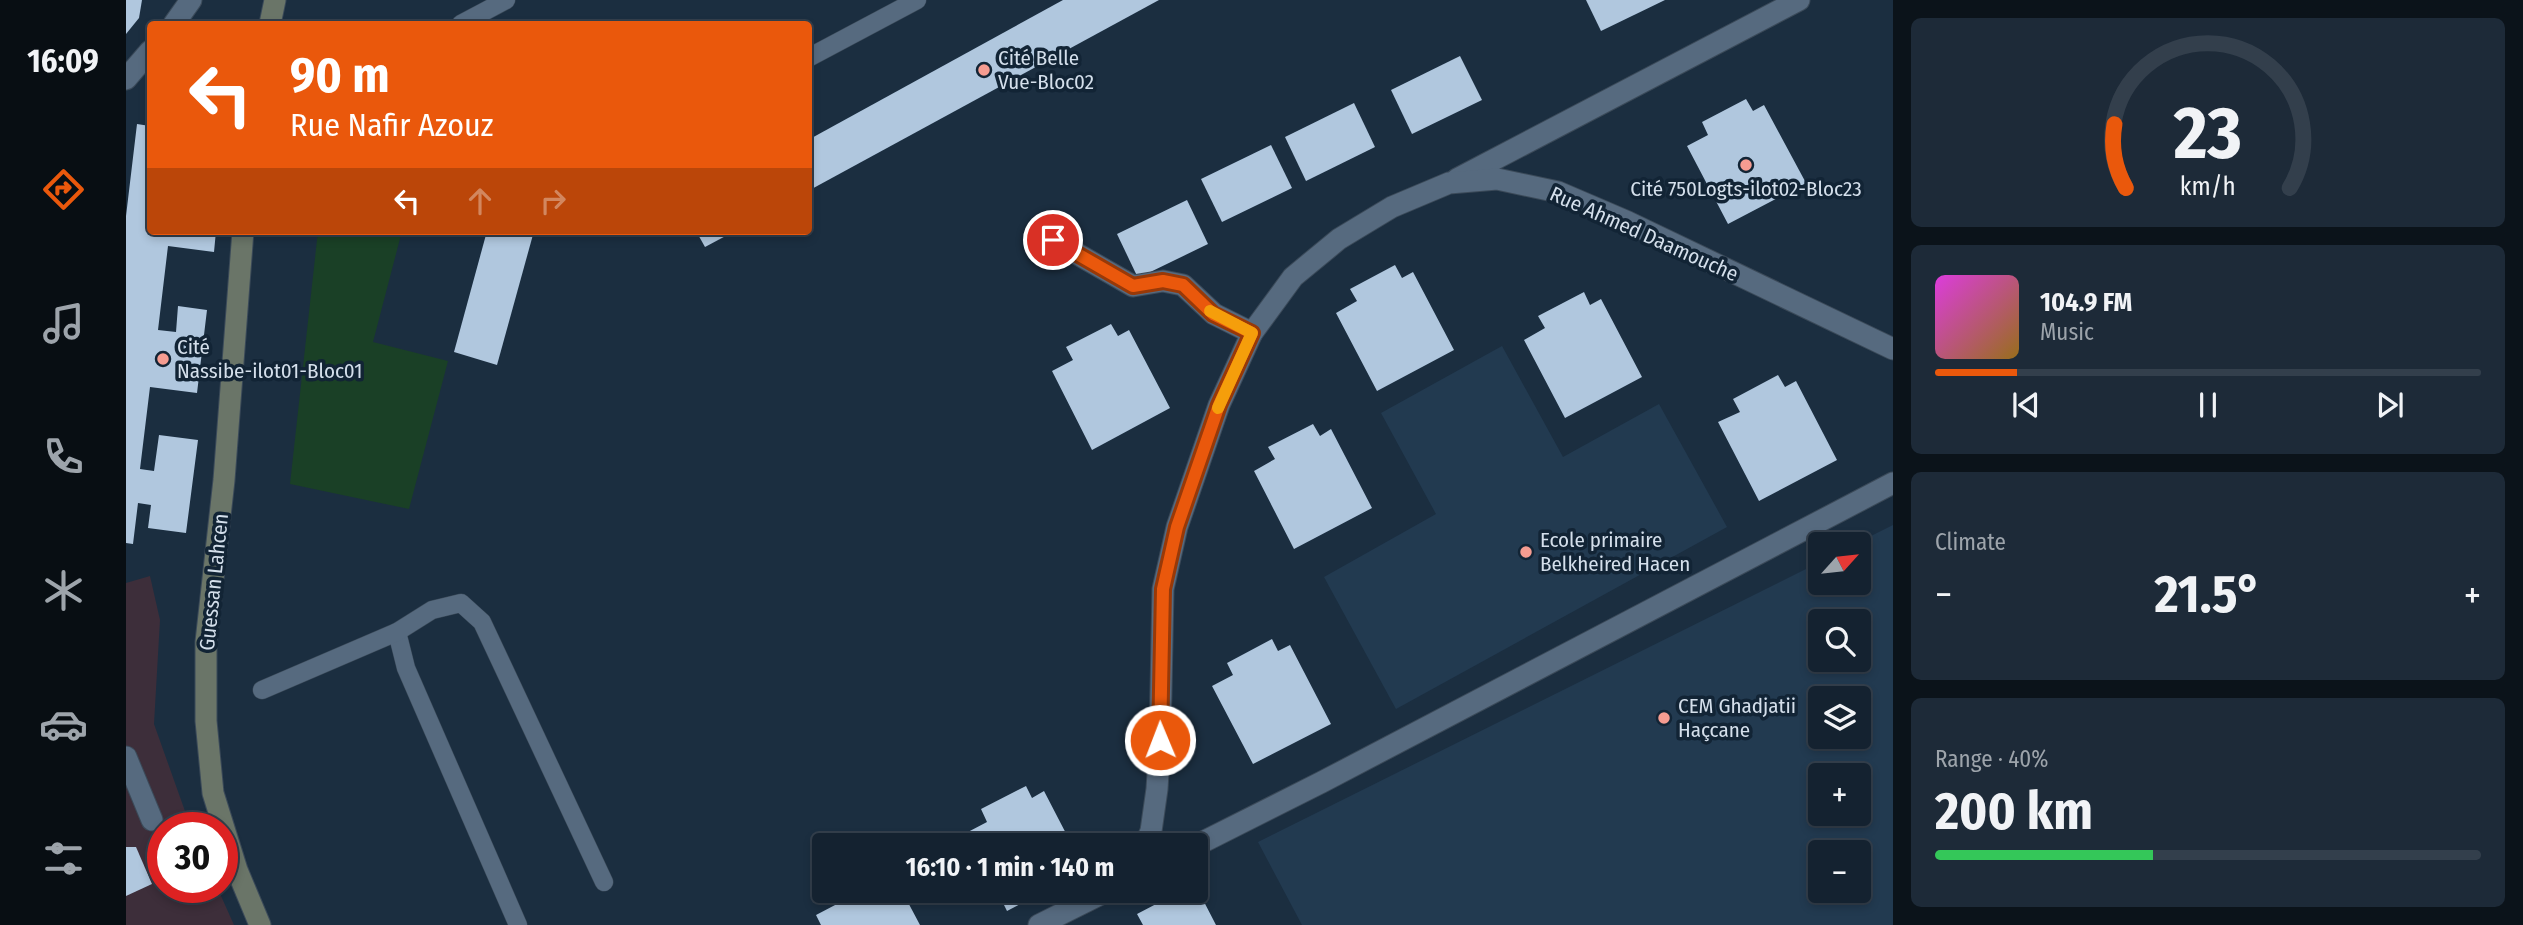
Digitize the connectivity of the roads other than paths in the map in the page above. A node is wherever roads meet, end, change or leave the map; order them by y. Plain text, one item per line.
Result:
1 (191, 0) edge
2 (275, 0) edge
3 (506, 0) edge
4 (917, 0) edge
5 (1799, 0) edge
6 (176, 21) edge
7 (271, 21) edge
8 (467, 21) edge
9 (147, 54) edge
10 (812, 56) edge
11 (126, 79) edge
12 (1449, 183) junction
13 (243, 235) edge
14 (1053, 240) dead end
15 (1252, 333) junction
16 (1893, 349) edge
17 (1893, 483) edge
18 (397, 632) junction
19 (262, 690) dead end
20 (126, 757) edge
21 (149, 812) edge
22 (1150, 833) edge
23 (1208, 839) edge
24 (604, 882) dead end
25 (1089, 903) edge
26 (1063, 920) edge
27 (260, 925) edge
28 (518, 925) edge
29 (1039, 925) edge

1 - 6 street
2 - 7 main road
3 - 8 lane
4 - 10 lane
5 - 12 street
9 - 11 street
12 - 15 street, Rue Ahmed Daamouche
12 - 16 street, Rue Ahmed Daamouche
13 - 27 main road, Guessan Lahcen
14 - 15 street
15 - 22 street, Rue Ahmed Daamouche
17 - 23 street
18 - 19 lane
18 - 24 lane
18 - 28 lane
20 - 21 street
25 - 26 street
26 - 29 street

